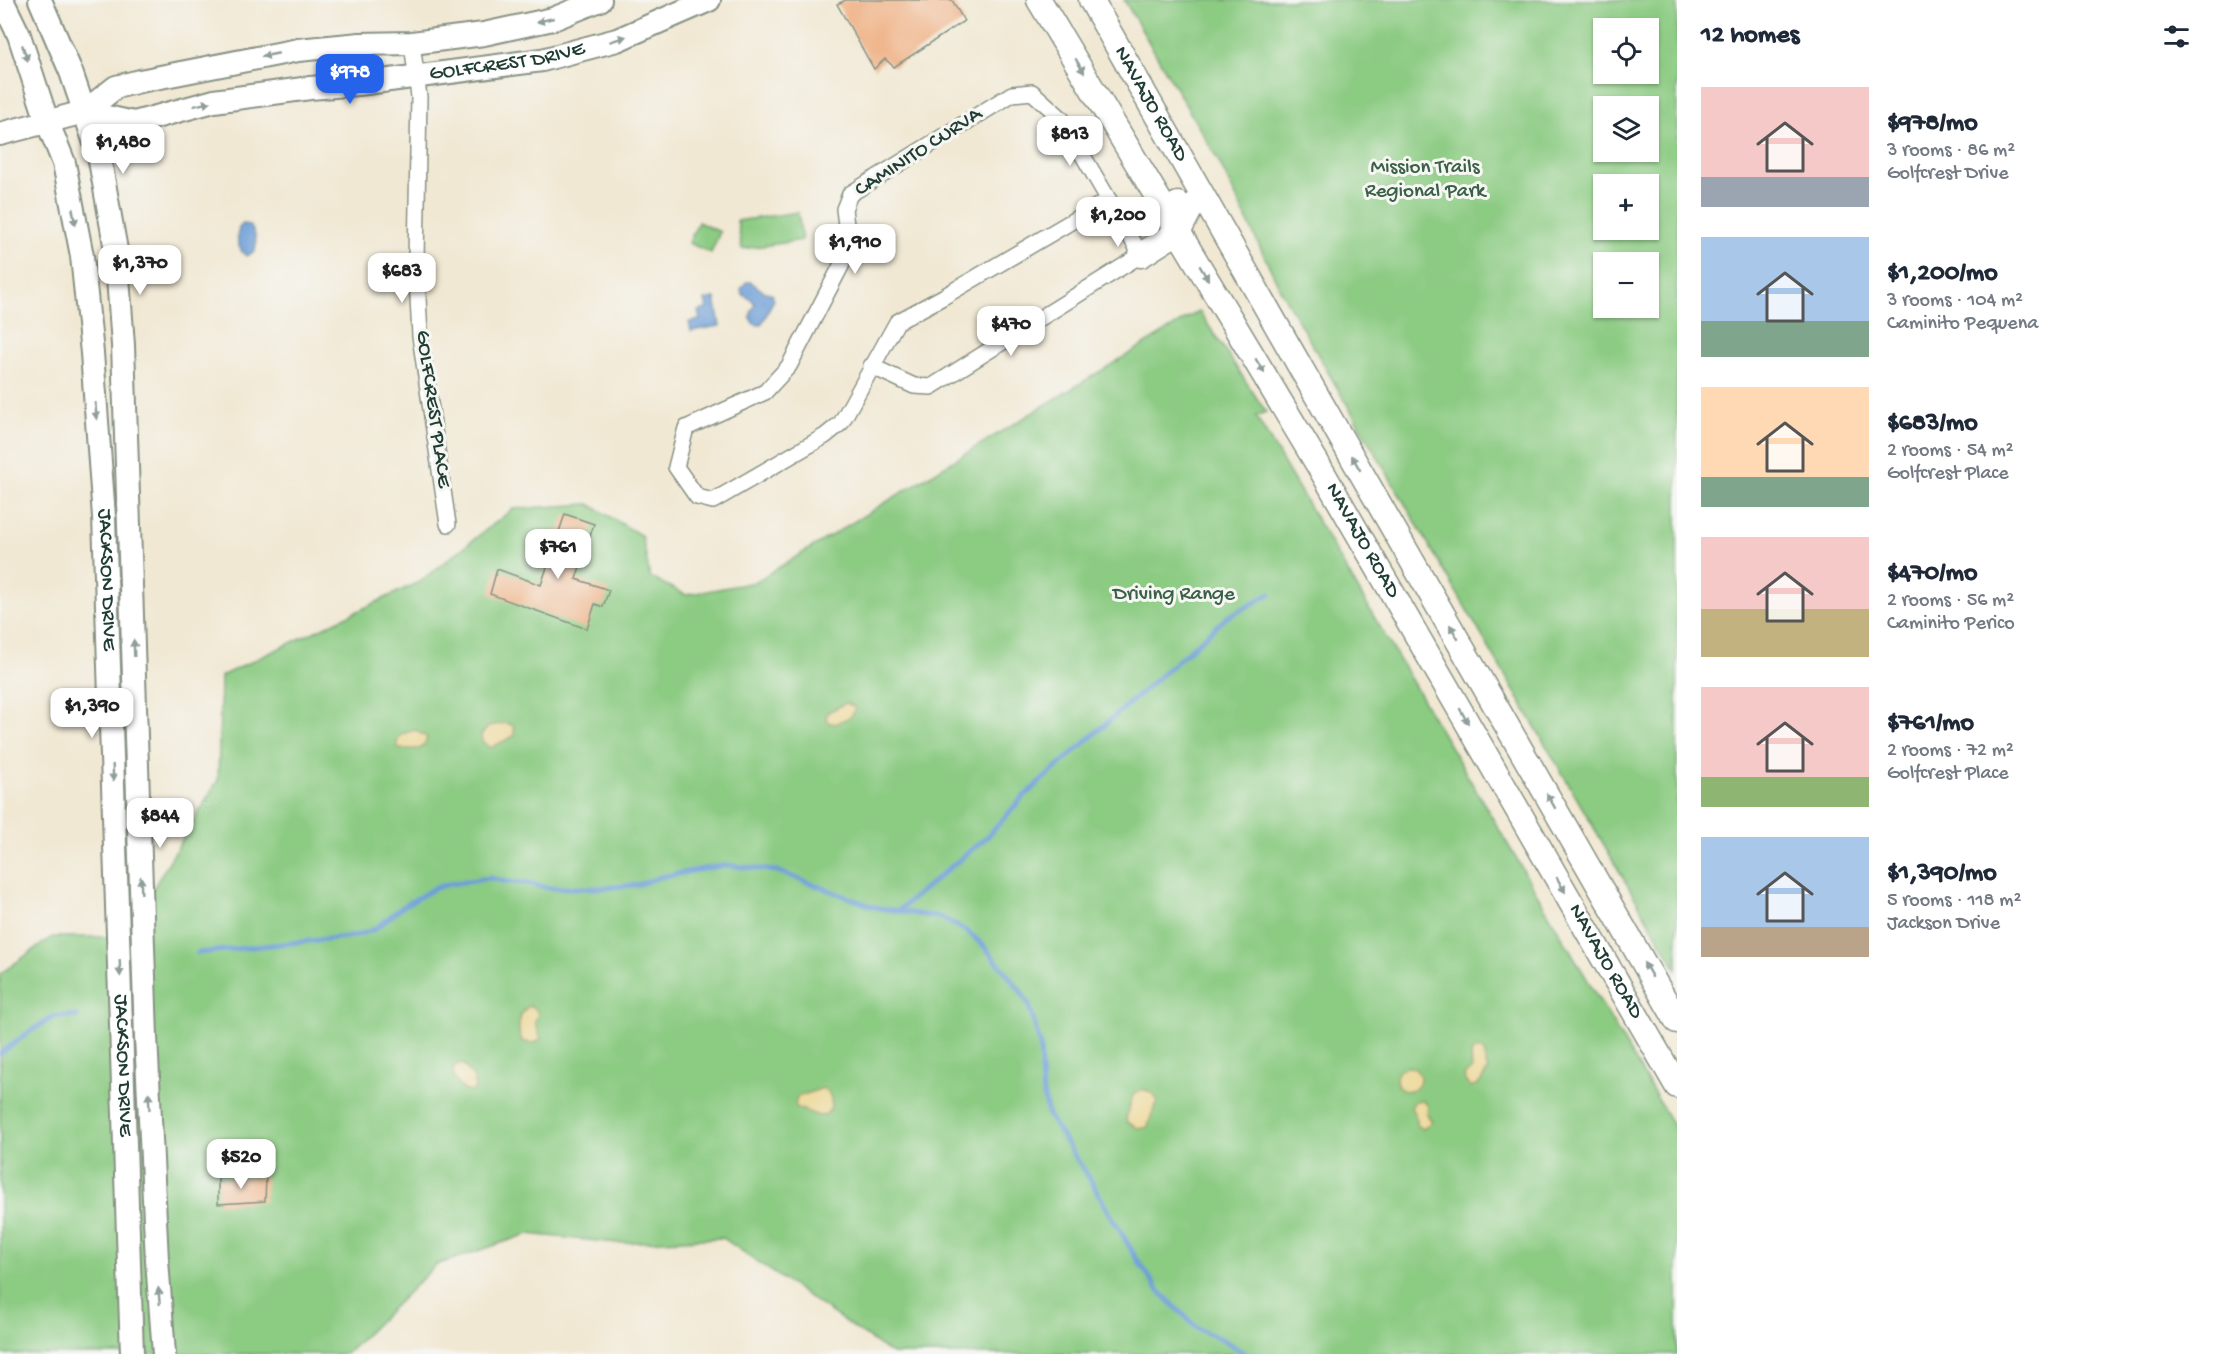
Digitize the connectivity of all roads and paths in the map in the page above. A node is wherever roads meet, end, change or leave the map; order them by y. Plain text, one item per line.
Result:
1 (2, 0) edge
2 (40, 0) edge
3 (600, 0) edge
4 (710, 0) edge
5 (1040, 0) edge
6 (1091, 0) edge
7 (412, 43) junction
8 (417, 77) junction
9 (84, 112) junction
10 (46, 121) junction
11 (0, 134) edge
12 (1179, 156) junction
13 (1108, 200) junction
14 (1192, 206) junction
15 (1166, 211) junction
16 (1124, 225) junction
17 (1179, 231) junction
18 (1142, 255) junction
19 (871, 366) junction
20 (1306, 377) junction
21 (448, 524) dead end
22 (1677, 1021) edge
23 (1677, 1086) edge
24 (132, 1354) edge
25 (164, 1354) edge

1 -> 10 main road, JACKSON DRIVE
2 - 9 main road, JACKSON DRIVE
3 -> 7 main road, GOLFCREST DRIVE
8 -> 4 main road, GOLFCREST DRIVE
5 -> 15 main road, NAVAJO ROAD
6 - 12 main road, NAVAJO ROAD
7 - 8 street, GOLFCREST PLACE
7 -> 9 main road, GOLFCREST DRIVE
9 -> 8 main road, GOLFCREST DRIVE
8 - 21 street, GOLFCREST PLACE
9 - 10 main road, GOLFCREST DRIVE
25 -> 9 main road, JACKSON DRIVE
10 - 11 main road, GOLFCREST DRIVE
10 -> 24 main road, JACKSON DRIVE
12 - 14 main road
12 - 20 main road, NAVAJO ROAD
13 - 16 street
13 - 19 street
13 - 19 street, CAMINITO CURVA
14 - 15 main road
14 - 17 main road
14 - 20 main road
15 - 16 main road
15 - 17 main road, NAVAJO ROAD
16 - 18 street
17 - 18 main road
17 -> 23 main road, NAVAJO ROAD
18 - 19 street
22 -> 20 main road, NAVAJO ROAD

